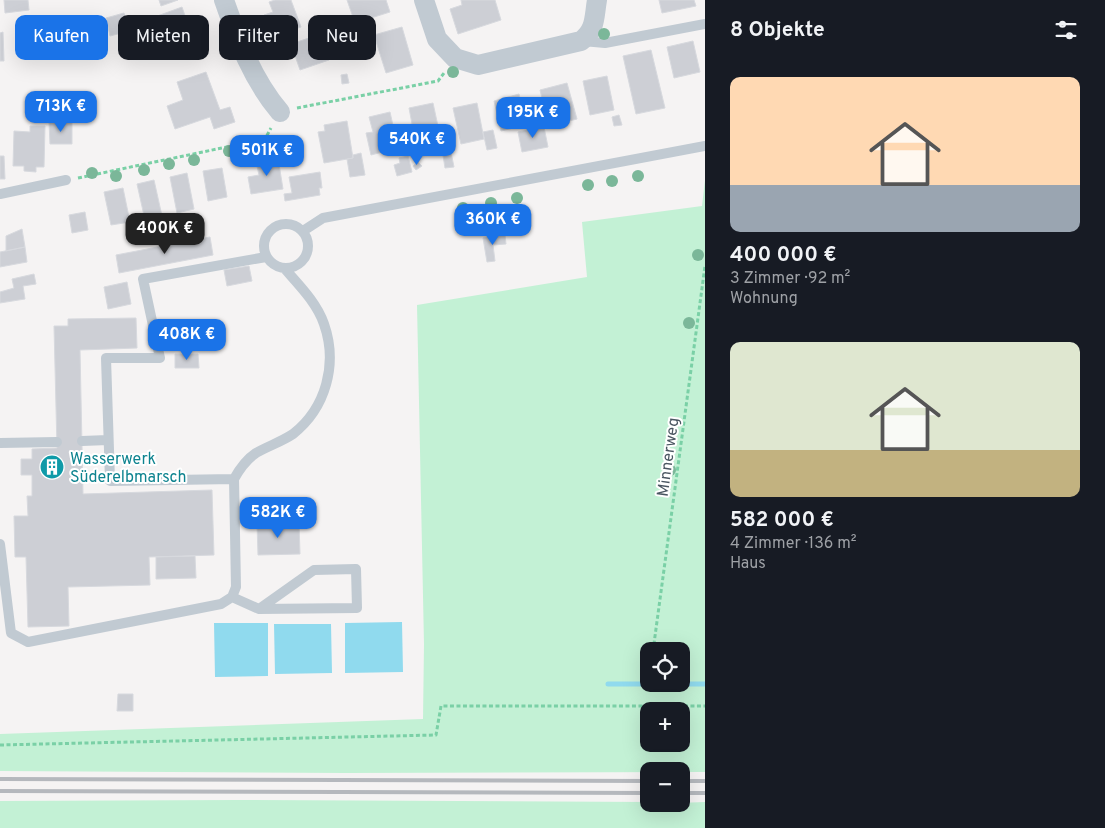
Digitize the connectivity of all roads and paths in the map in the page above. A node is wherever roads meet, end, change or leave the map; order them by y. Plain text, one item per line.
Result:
1 (224, 0) edge
2 (424, 0) edge
3 (597, 0) edge
4 (705, 24) edge
5 (581, 40) junction
6 (455, 58) junction
7 (280, 112) junction
8 (705, 146) edge
9 (66, 180) joint
10 (0, 194) edge
11 (302, 231) junction
12 (266, 257) junction
13 (705, 266) edge
14 (285, 268) junction
15 (108, 440) junction
16 (82, 441) dead end
17 (57, 442) dead end
18 (0, 443) edge
19 (234, 479) junction
20 (0, 544) edge
21 (232, 597) junction
22 (259, 609) junction
23 (654, 642) edge
24 (705, 706) edge
25 (0, 745) edge

1 - 7 street
2 - 6 street
3 - 5 street
4 - 5 lane
5 - 6 street
6 - 7 path
7 - 9 path
8 - 11 lane
9 - 10 lane
11 - 12 lane
11 - 14 lane
12 - 14 lane
12 - 15 lane
13 - 23 path, Minnerweg
14 - 19 lane
15 - 16 lane
15 - 19 lane
17 - 18 lane
19 - 21 lane
20 - 21 lane
21 - 22 lane
22 - 22 lane
24 - 25 path

